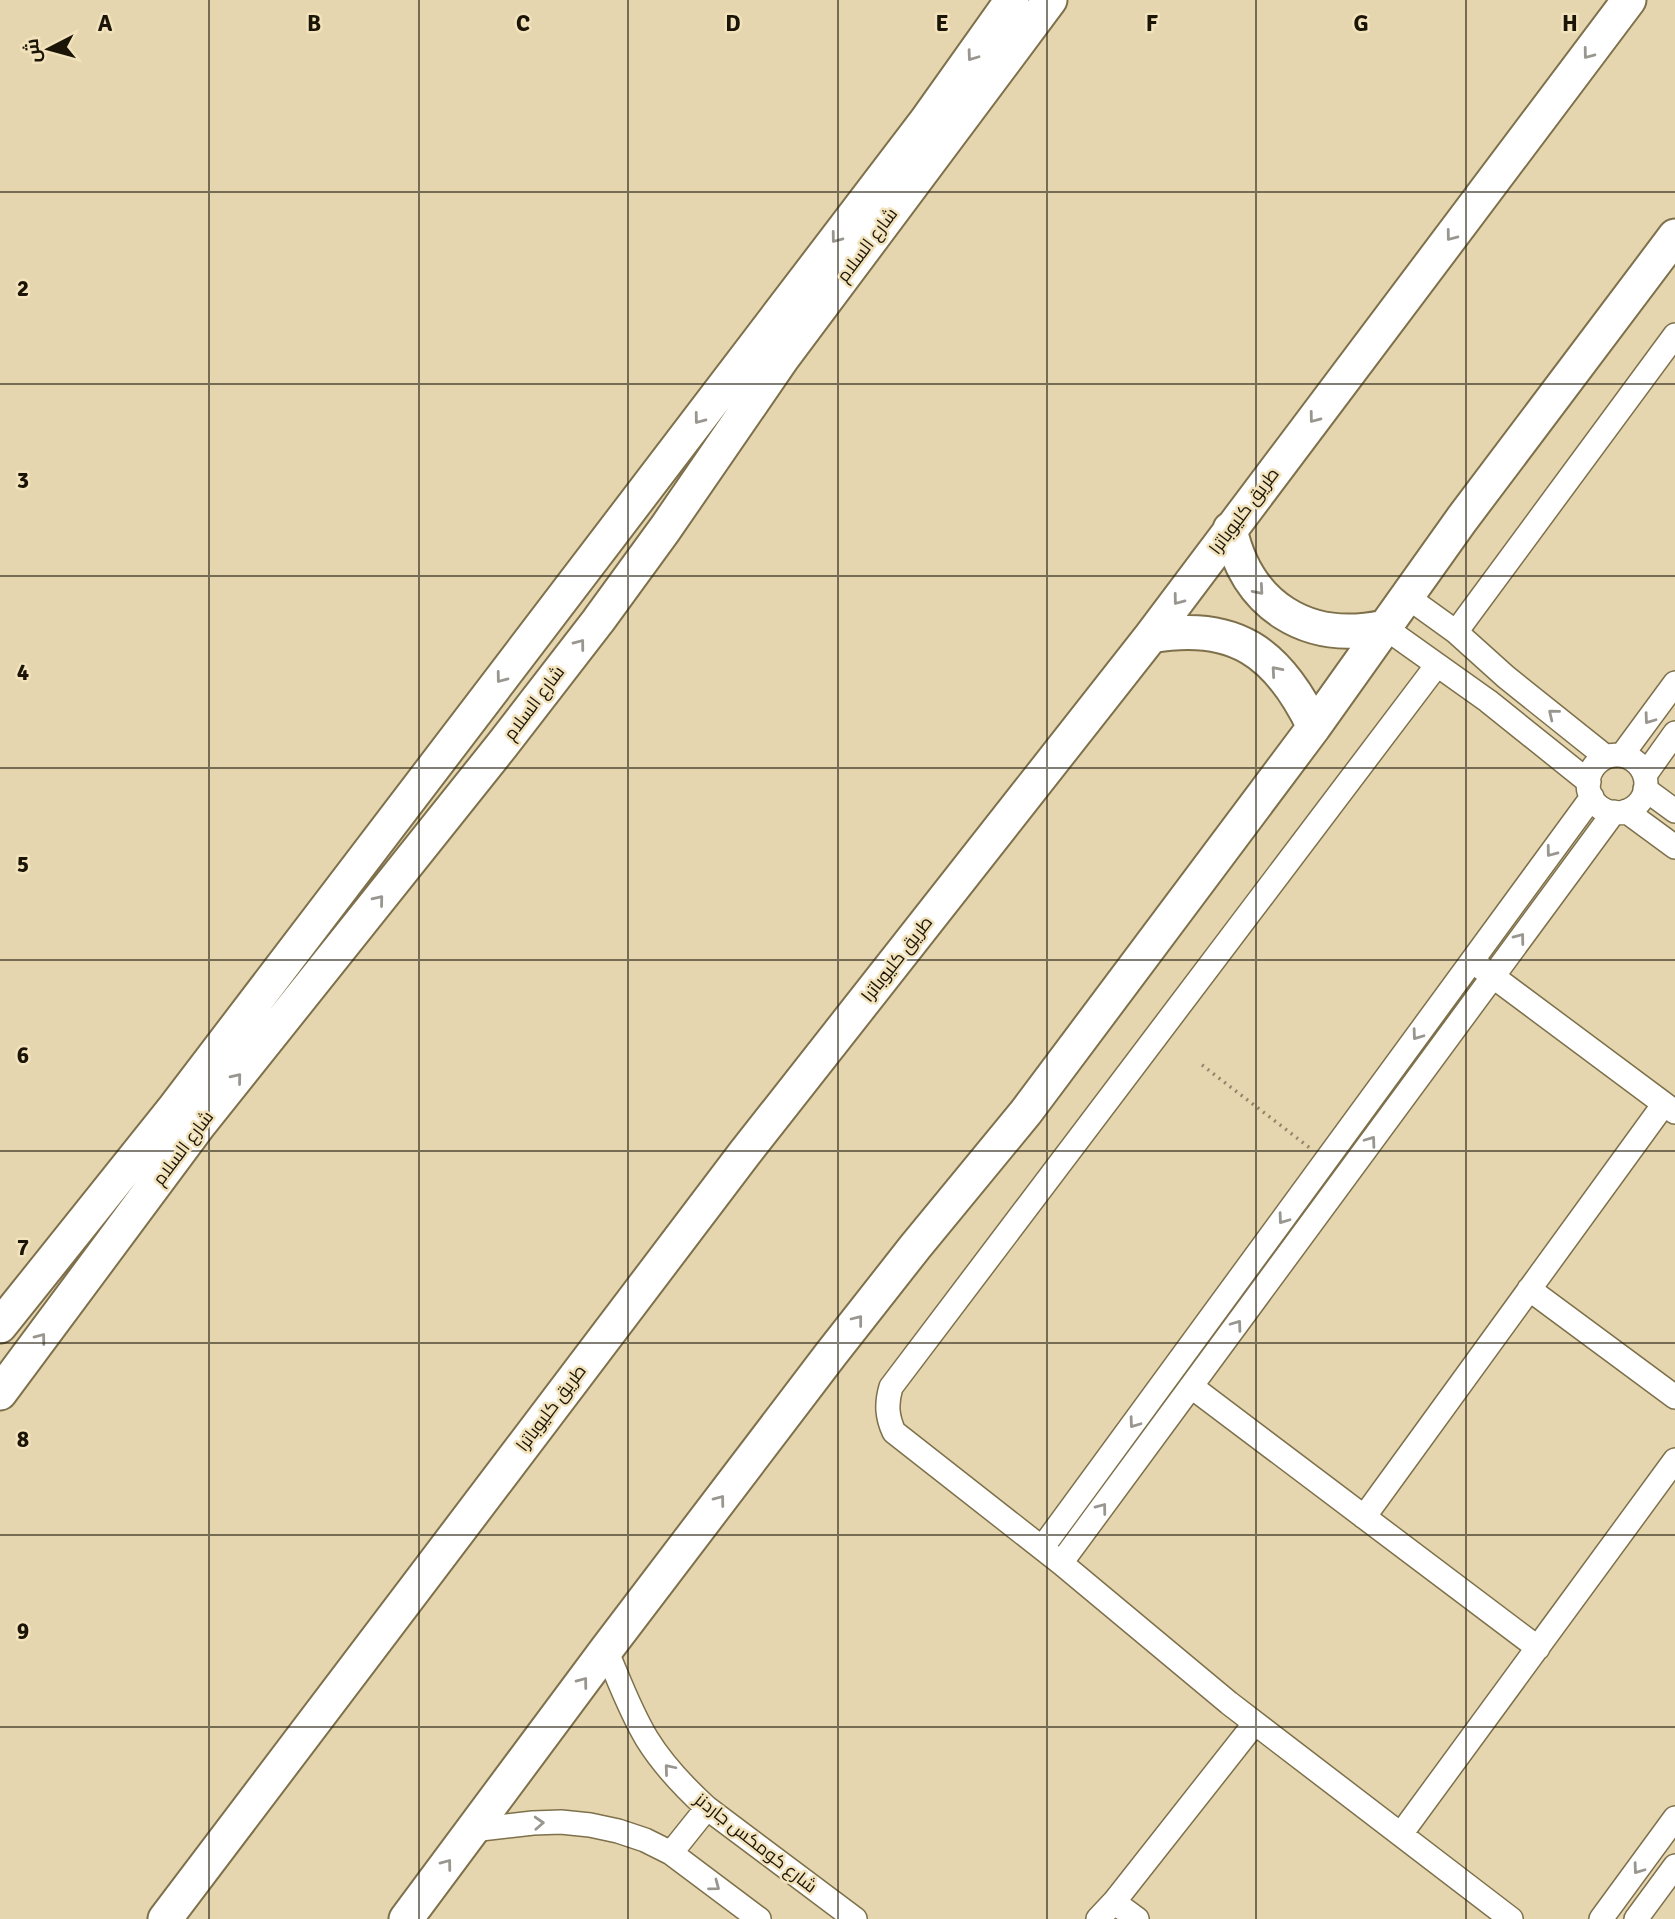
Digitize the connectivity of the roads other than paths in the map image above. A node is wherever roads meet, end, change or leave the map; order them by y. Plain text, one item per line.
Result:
1 (1012, 0) edge
2 (1050, 0) edge
3 (1629, 0) edge
4 (1675, 236) edge
5 (1675, 335) edge
6 (1230, 529) junction
7 (1406, 596) junction
8 (1384, 627) junction
9 (1456, 632) junction
10 (1151, 636) junction
11 (1437, 665) junction
12 (1506, 677) junction
13 (1675, 683) edge
14 (1488, 701) junction
15 (1314, 727) junction
16 (1675, 733) edge
17 (1614, 756) junction
18 (1645, 782) junction
19 (1590, 789) junction
20 (1675, 811) edge
21 (1620, 812) junction
22 (1675, 847) edge
23 (1471, 960) junction
24 (1492, 975) junction
25 (1669, 1108) edge
26 (187, 1116) junction
27 (1529, 1289) junction
28 (0, 1326) edge
29 (1192, 1387) junction
30 (0, 1392) edge
31 (1156, 1393) junction
32 (1675, 1397) edge
33 (1175, 1410) junction
34 (1675, 1460) edge
35 (1364, 1517) junction
36 (1042, 1548) junction
37 (1061, 1563) junction
38 (1538, 1647) junction
39 (606, 1650) junction
40 (1255, 1723) junction
41 (707, 1808) junction
42 (1675, 1818) edge
43 (472, 1830) junction
44 (1401, 1834) junction
45 (671, 1853) junction
46 (1675, 1866) edge
47 (1114, 1902) junction
48 (166, 1919) edge
49 (406, 1919) edge
50 (759, 1919) edge
51 (855, 1919) edge
52 (1098, 1919) edge
53 (1137, 1919) edge
54 (1511, 1919) edge
55 (1601, 1919) edge
56 (1636, 1919) edge

1 -> 26 main road, شارع السلام
26 -> 2 main road, شارع السلام
3 -> 6 main road, طريق كليوباترا
4 - 7 main road
5 - 9 street
6 -> 8 main road
6 -> 10 main road, طريق كليوباترا
7 - 8 main road
7 - 9 street
8 - 11 street
8 - 15 main road
9 - 12 street
15 -> 10 main road
10 - 48 main road, طريق كليوباترا
11 - 14 street
11 - 36 street
12 - 14 street
17 -> 12 street
13 -> 17 street
14 - 19 street
39 -> 15 main road
16 - 18 street
17 - 18 street
17 - 19 street
18 - 20 street
18 - 21 street
19 - 21 street
19 -> 23 street
21 - 22 street
24 -> 21 street
23 - 24 street
23 -> 31 street
24 - 25 street
29 -> 24 street
25 - 27 street
26 - 28 main road, شارع السلام
30 -> 26 main road, شارع السلام
27 - 32 street
27 - 35 street
29 - 33 street
29 - 35 street
31 - 33 street
31 -> 36 street
37 -> 33 street
34 - 38 street
35 - 38 street
36 - 37 street
37 - 40 street
38 - 44 street
41 -> 39 street, شارع كومكس جاردنز
43 -> 39 main road
40 - 44 street
40 - 47 street
41 - 45 street
41 - 51 street, شارع كومكس جاردنز
42 -> 55 street
43 -> 45 street
49 -> 43 main road
44 - 54 street
45 -> 50 street
46 - 56 street
47 - 52 street
47 - 53 street

